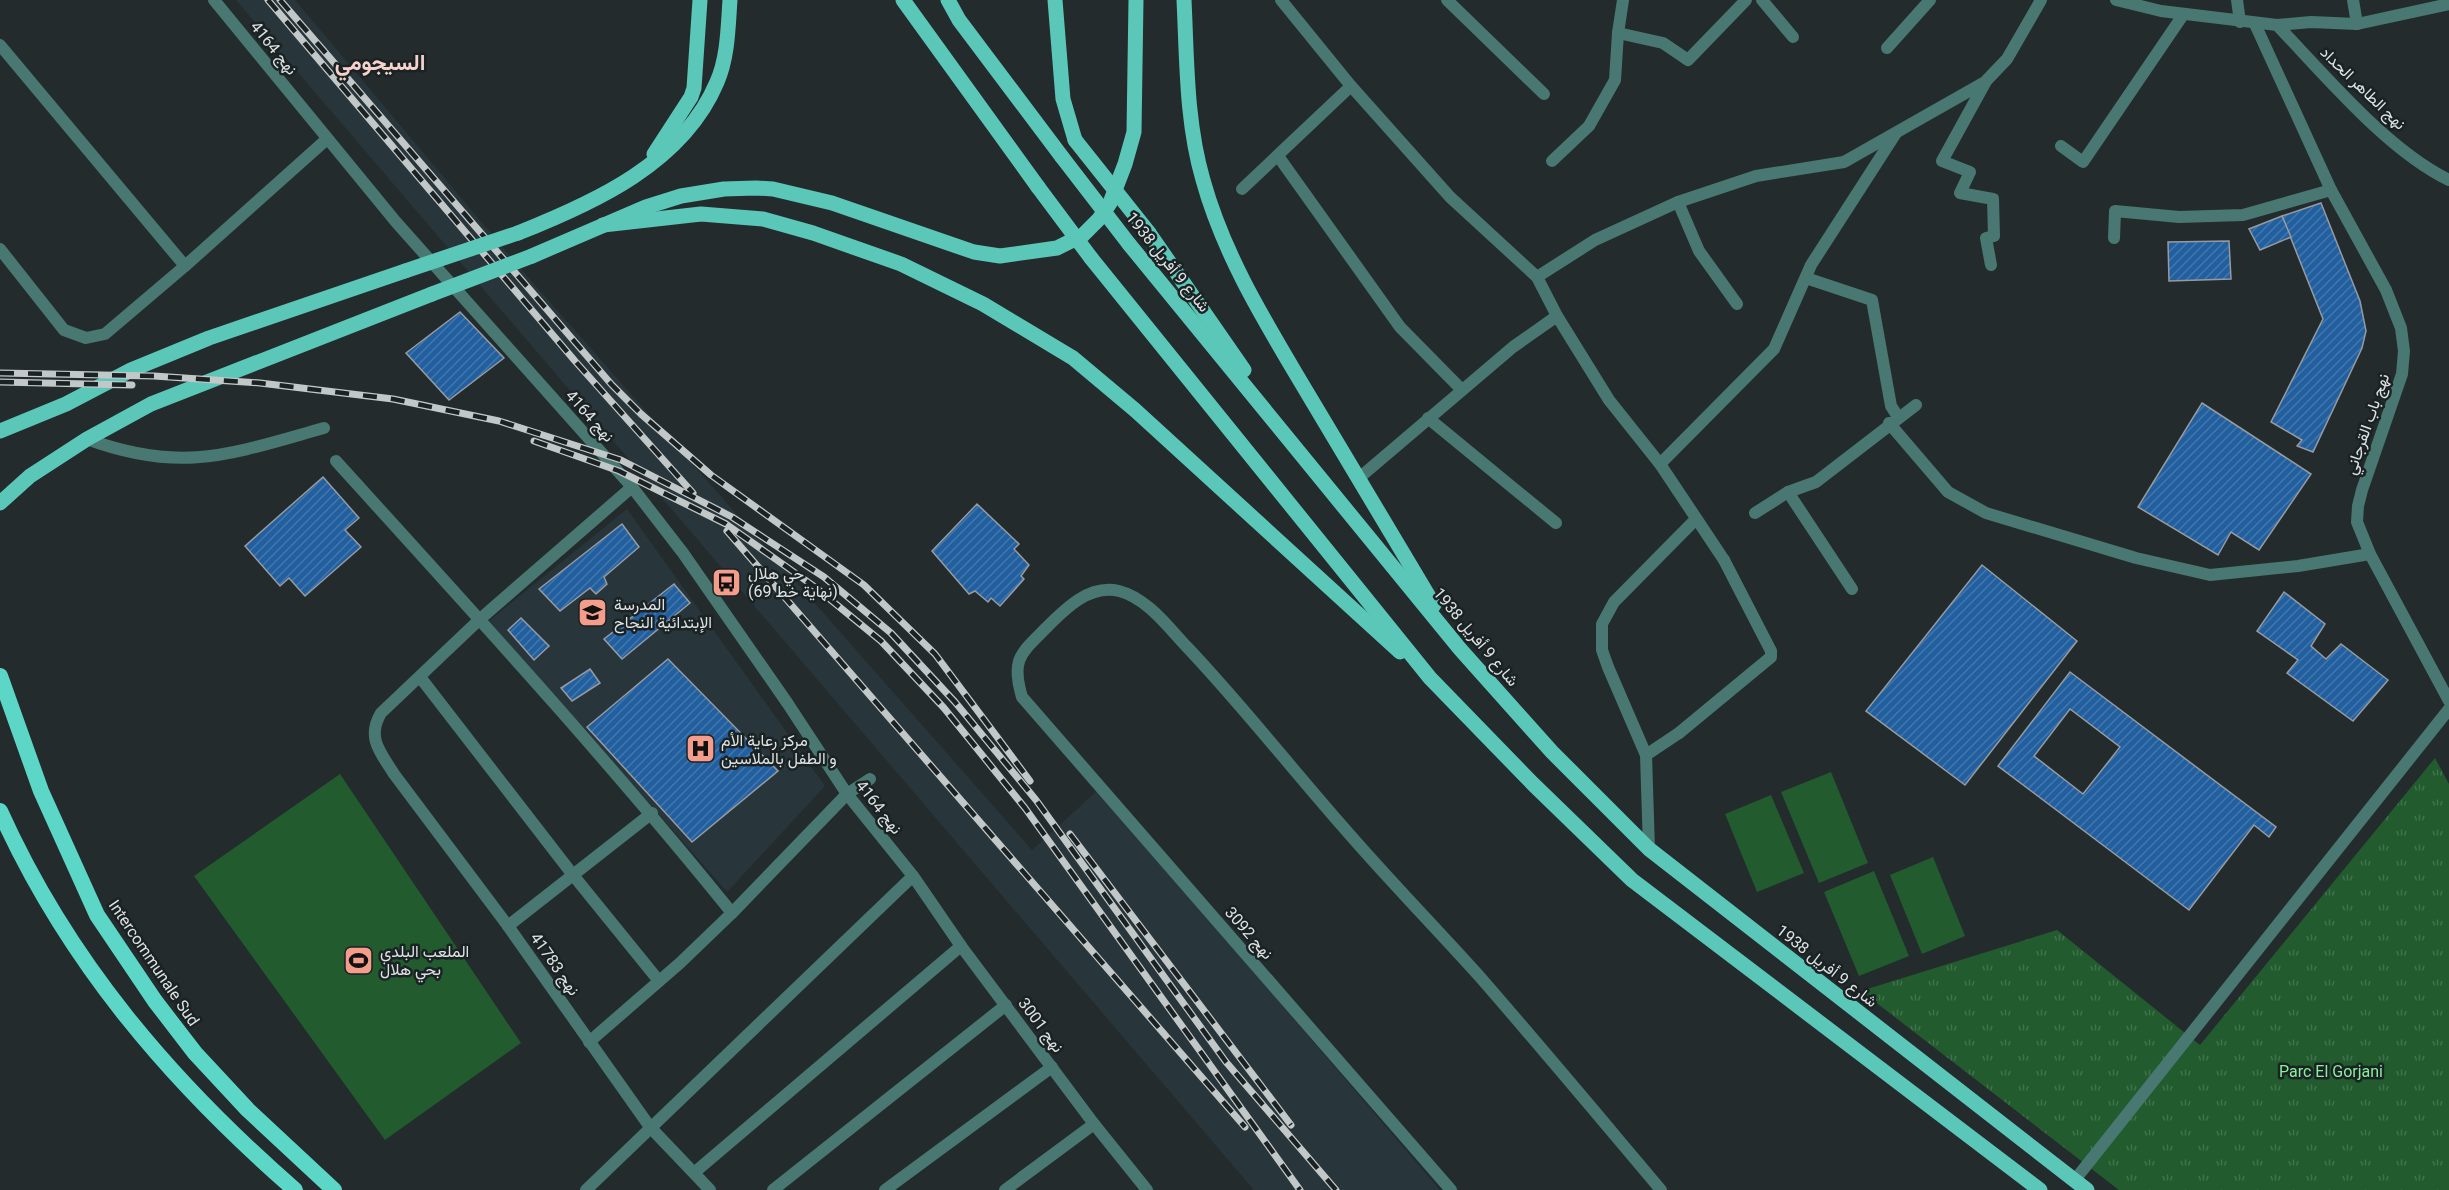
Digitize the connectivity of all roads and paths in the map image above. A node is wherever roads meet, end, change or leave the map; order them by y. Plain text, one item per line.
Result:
1 (214, 0) edge
2 (700, 0) edge
3 (730, 0) edge
4 (903, 0) edge
5 (948, 0) edge
6 (1047, 0) edge
7 (1055, 0) edge
8 (1136, 0) edge
9 (1184, 0) edge
10 (1281, 0) edge
11 (1447, 0) edge
12 (1623, 0) edge
13 (1746, 0) edge
14 (1762, 0) edge
15 (1930, 0) edge
16 (2042, 0) edge
17 (2116, 0) edge
18 (2237, 0) edge
19 (2353, 0) edge
20 (2449, 4) edge
21 (2183, 15) junction
22 (2240, 22) junction
23 (2255, 24) junction
24 (2357, 24) junction
25 (2277, 25) junction
26 (1618, 33) junction
27 (1793, 37) dead end
28 (1057, 42) junction
29 (0, 45) edge
30 (1887, 48) dead end
31 (1985, 82) junction
32 (1351, 87) junction
33 (1544, 94) dead end
34 (1896, 132) junction
35 (327, 139) junction
36 (2061, 146) dead end
37 (1278, 156) junction
38 (1552, 161) dead end
39 (648, 164) junction
40 (2449, 180) edge
41 (1242, 189) dead end
42 (2331, 190) junction
43 (1678, 202) junction
44 (603, 225) junction
45 (2114, 238) dead end
46 (0, 249) edge
47 (185, 266) junction
48 (1991, 266) dead end
49 (1537, 277) junction
50 (1806, 278) junction
51 (1737, 304) dead end
52 (1557, 316) junction
53 (1462, 390) junction
54 (1916, 405) dead end
55 (1428, 418) junction
56 (1893, 420) junction
57 (324, 428) dead end
58 (0, 431) edge
59 (87, 439) junction
60 (1300, 451) junction
61 (336, 461) dead end
62 (1660, 464) junction
63 (1359, 478) junction
64 (632, 487) junction
65 (1788, 492) junction
66 (0, 503) edge
67 (1755, 513) dead end
68 (1696, 519) junction
69 (1556, 523) dead end
70 (2370, 554) junction
71 (1852, 589) dead end
72 (479, 620) junction
73 (1460, 649) junction
74 (0, 676) edge
75 (420, 677) junction
76 (1430, 678) junction
77 (2449, 700) edge
78 (2449, 709) edge
79 (1646, 755) junction
80 (870, 779) dead end
81 (847, 794) junction
82 (0, 811) edge
83 (652, 813) junction
84 (1649, 849) junction
85 (573, 875) junction
86 (914, 876) junction
87 (732, 913) junction
88 (508, 926) junction
89 (961, 946) junction
90 (659, 981) junction
91 (1006, 1005) junction
92 (589, 1042) junction
93 (1052, 1067) junction
94 (1094, 1124) junction
95 (650, 1126) junction
96 (695, 1172) junction
97 (2080, 1185) edge
98 (1142, 1188) edge
99 (295, 1190) edge
100 (334, 1190) edge
101 (586, 1190) edge
102 (710, 1190) edge
103 (773, 1190) edge
104 (885, 1190) edge
105 (1005, 1190) edge
106 (1451, 1190) edge
107 (1661, 1190) edge
108 (2040, 1190) edge

1 - 35 street, نهج 4164
2 - 39 main road
3 - 39 main road
4 - 76 main road, bridge
5 - 60 main road, شارع 9 أفريل 1938, bridge
6 - 28 main road
7 - 28 main road
8 - 44 main road
9 - 63 main road
10 - 32 street
11 - 33 street
12 - 26 street
13 - 26 street
14 - 27 street
15 - 30 street
16 - 31 street
17 - 21 street
18 - 22 street
19 - 24 street
20 - 24 street
21 - 22 street
21 - 36 street
22 - 23 street
23 - 25 street
23 - 42 street, نهج باب القرجاني
24 - 25 street
25 - 40 street, نهج الطاهر الحداد
26 - 38 street
28 - 60 main road, bridge
29 - 47 street
31 - 34 street
31 - 48 street
32 - 37 street
32 - 49 street
34 - 43 street
34 - 50 street
35 - 47 street
35 - 64 street, نهج 4164
37 - 41 street
37 - 53 street
39 - 58 main road, bridge
42 - 45 street
42 - 70 street, نهج باب القرجاني
43 - 49 street
43 - 51 street
44 - 59 main road, bridge
44 - 76 main road
46 - 47 street
49 - 52 street
50 - 56 street
50 - 62 street
52 - 53 street
52 - 62 street
53 - 55 street
54 - 56 street
55 - 63 street
55 - 69 street
56 - 65 street
56 - 70 street
57 - 59 street
59 - 66 main road
60 - 73 main road, شارع 9 أفريل 1938
61 - 72 street
62 - 68 street
63 - 73 main road
64 - 72 street
64 - 81 street, نهج 4164
65 - 67 street
65 - 71 street
68 - 79 street
68 - 79 street
70 - 77 street, نهج باب القرجاني
72 - 75 street
72 - 83 street
73 - 84 main road, شارع 9 أفريل 1938
74 - 100 highway, Intercommunale Sud
75 - 85 street
75 - 88 street, نهج 41783
76 - 108 main road
78 - 97 street
79 - 84 street
80 - 81 street
81 - 86 street, نهج 4164
81 - 87 street
82 - 99 highway
83 - 85 street
83 - 87 street
84 - 97 main road, شارع 9 أفريل 1938
85 - 88 street
85 - 90 street
86 - 89 street, نهج 3001
86 - 95 street
87 - 90 street
88 - 92 street, نهج 41783
89 - 91 street, نهج 3001
89 - 96 street
90 - 92 street
91 - 93 street, نهج 3001
91 - 103 street
92 - 95 street, نهج 41783
93 - 94 street, نهج 3001
93 - 104 street
94 - 98 street, نهج 3001
94 - 105 street
95 - 96 street, نهج 41783
95 - 101 street
96 - 102 street, نهج 41783
106 - 107 street, نهج 3092

